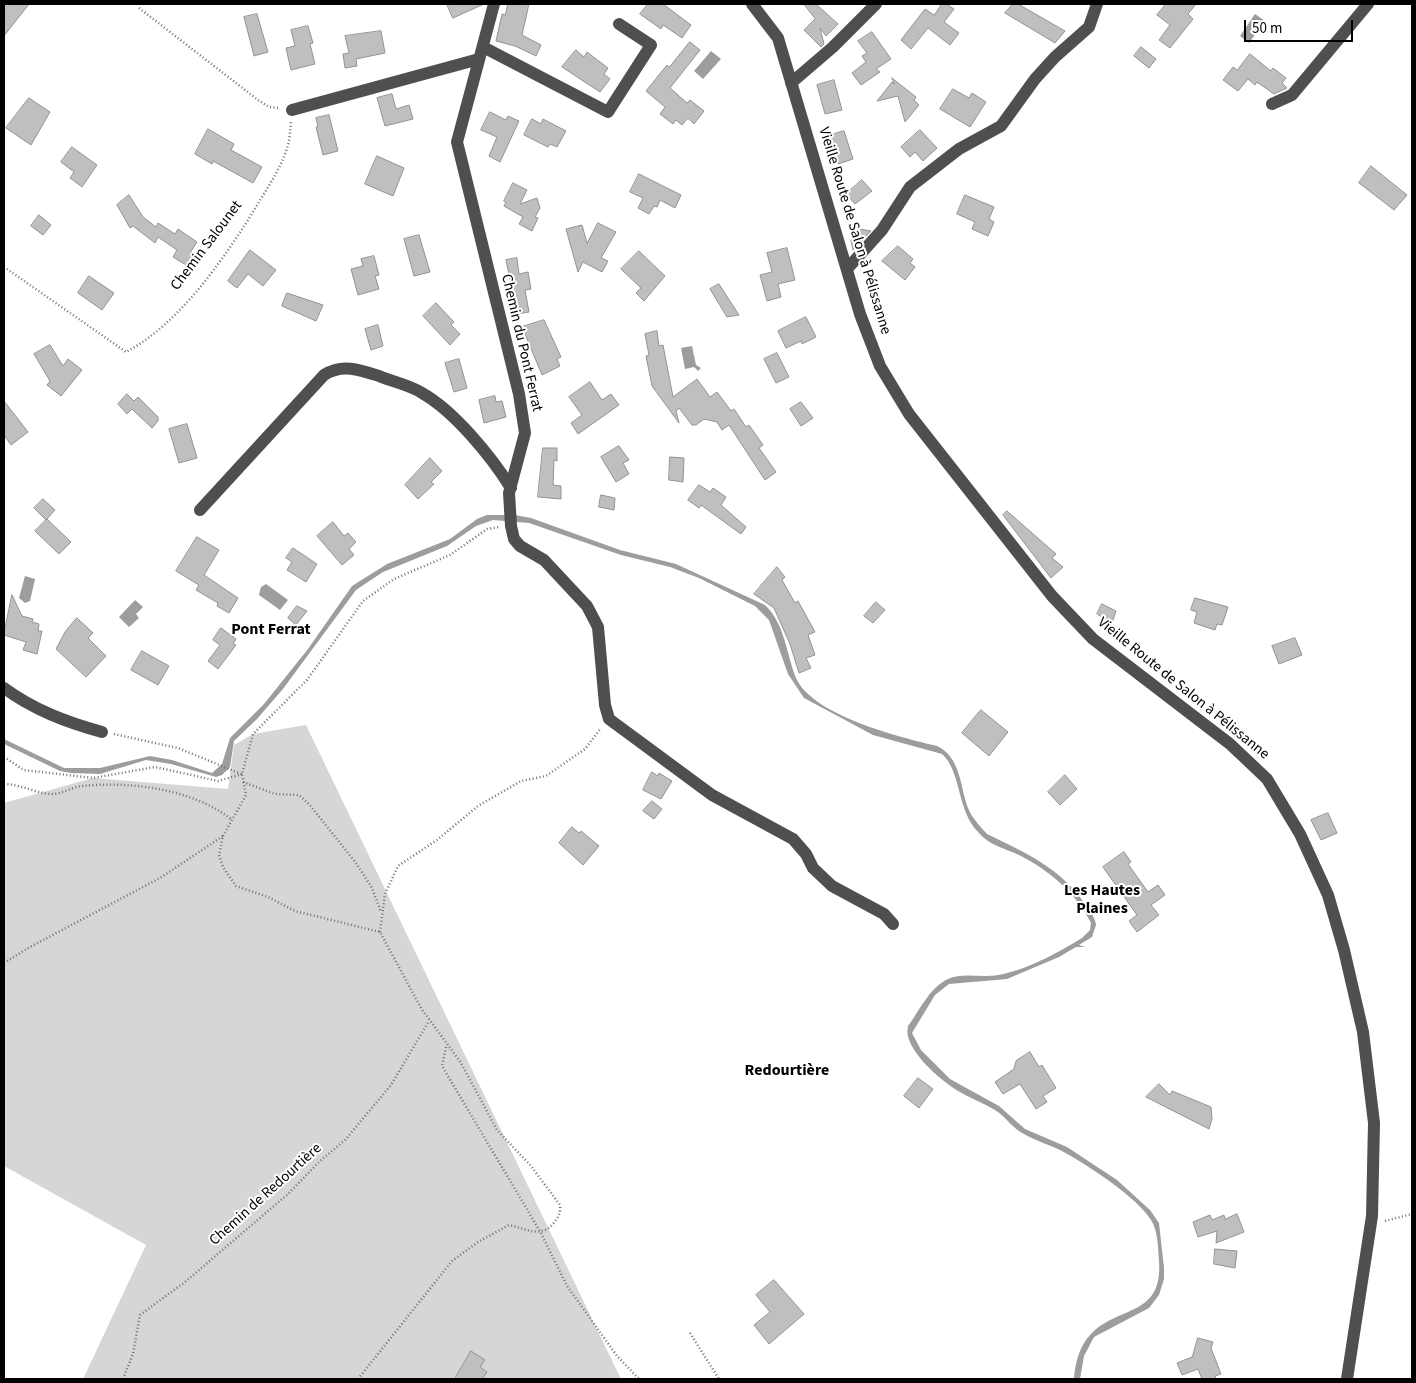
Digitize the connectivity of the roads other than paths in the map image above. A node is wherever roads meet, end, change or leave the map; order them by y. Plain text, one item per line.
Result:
1 (494, 4) edge
2 (752, 4) edge
3 (876, 4) edge
4 (1097, 4) edge
5 (1368, 4) edge
6 (620, 24) dead end
7 (481, 53) junction
8 (791, 83) junction
9 (1272, 104) dead end
10 (292, 110) road end
11 (847, 269) junction
12 (511, 488) junction
13 (200, 510) dead end
14 (4, 688) edge
15 (102, 732) road end
16 (893, 924) dead end
17 (1347, 1379) edge

1 - 7 street, Chemin du Pont Ferrat
2 - 8 street, Vieille Route de Salon à Pélissanne
3 - 8 street
4 - 11 street
5 - 9 street
6 - 7 street
7 - 10 street
7 - 12 street, Chemin du Pont Ferrat
8 - 11 street, Vieille Route de Salon à Pélissanne
11 - 17 street, Vieille Route de Salon à Pélissanne
12 - 13 street
12 - 16 street, Chemin du Pont Ferrat
14 - 15 street

